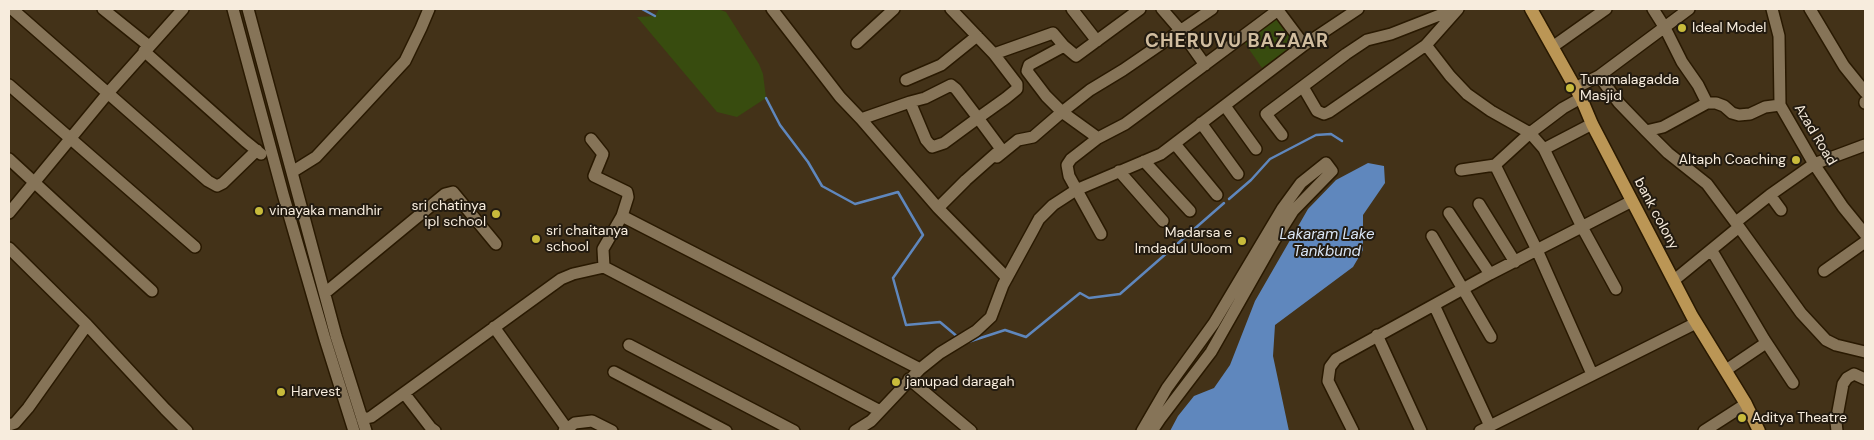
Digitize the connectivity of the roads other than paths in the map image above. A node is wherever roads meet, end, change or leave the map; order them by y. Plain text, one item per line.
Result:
1 (12, 9) edge
2 (103, 9) edge
3 (183, 9) edge
4 (233, 9) edge
5 (248, 9) edge
6 (429, 9) edge
7 (772, 9) edge
8 (894, 9) edge
9 (951, 9) edge
10 (1072, 9) edge
11 (1140, 9) edge
12 (1162, 9) edge
13 (1212, 9) edge
14 (1278, 9) edge
15 (1358, 9) edge
16 (1456, 9) edge
17 (1531, 9) edge
18 (1539, 9) edge
19 (1606, 9) edge
20 (1653, 9) edge
21 (1689, 9) edge
22 (1772, 9) edge
23 (1810, 9) edge
24 (1342, 13) edge
25 (1665, 28) junction
26 (1181, 31) junction
27 (976, 36) junction
28 (1098, 41) junction
29 (856, 43) dead end
30 (1558, 43) junction
31 (1426, 45) junction
32 (1064, 46) junction
33 (1304, 46) junction
34 (146, 49) junction
35 (994, 54) junction
36 (1205, 65) junction
37 (1599, 76) junction
38 (906, 80) dead end
39 (9, 85) edge
40 (1303, 87) junction
41 (1579, 90) junction
42 (1865, 92) edge
43 (108, 93) junction
44 (910, 102) junction
45 (1706, 103) junction
46 (1780, 104) junction
47 (1225, 106) junction
48 (1062, 112) junction
49 (978, 118) junction
50 (861, 119) junction
51 (1201, 123) junction
52 (1592, 124) junction
53 (1646, 132) junction
54 (1530, 133) junction
55 (1282, 135) dead end
56 (71, 138) junction
57 (1098, 138) junction
58 (591, 139) dead end
59 (1175, 144) junction
60 (1865, 145) edge
61 (1256, 148) dead end
62 (1544, 149) junction
63 (257, 150) junction
64 (9, 159) edge
65 (1144, 161) junction
66 (274, 164) junction
67 (1495, 164) junction
68 (1814, 164) junction
69 (1460, 170) dead end
70 (1118, 171) junction
71 (292, 172) junction
72 (1238, 174) dead end
73 (974, 176) dead end
74 (34, 182) junction
75 (1076, 190) junction
76 (1217, 195) dead end
77 (1770, 195) junction
78 (1632, 201) junction
79 (1479, 204) dead end
80 (938, 208) junction
81 (1781, 210) dead end
82 (1190, 211) dead end
83 (9, 212) edge
84 (1449, 213) dead end
85 (622, 216) junction
86 (1162, 221) dead end
87 (1738, 225) junction
88 (1582, 227) junction
89 (1101, 234) dead end
90 (1865, 234) edge
91 (1432, 236) dead end
92 (496, 244) dead end
93 (195, 247) dead end
94 (9, 248) edge
95 (1537, 250) junction
96 (1712, 251) junction
97 (1515, 262) junction
98 (604, 267) junction
99 (1824, 271) dead end
100 (1490, 274) junction
101 (1678, 277) junction
102 (1007, 278) junction
103 (1463, 288) junction
104 (1616, 289) dead end
105 (152, 291) dead end
106 (324, 293) junction
107 (1434, 305) junction
108 (1696, 323) junction
109 (87, 325) junction
110 (494, 327) junction
111 (1376, 335) junction
112 (1491, 337) dead end
113 (1766, 343) junction
114 (629, 345) dead end
115 (1865, 352) edge
116 (1729, 368) junction
117 (920, 369) junction
118 (614, 372) dead end
119 (1592, 374) junction
120 (909, 379) junction
121 (1865, 379) edge
122 (1793, 383) dead end
123 (404, 393) junction
124 (1746, 404) junction
125 (880, 411) junction
126 (362, 419) junction
127 (9, 426) edge
128 (1485, 428) edge
129 (565, 430) edge
130 (13, 431) edge
131 (187, 431) edge
132 (354, 431) edge
133 (366, 431) edge
134 (435, 431) edge
135 (612, 431) edge
136 (726, 431) edge
137 (794, 431) edge
138 (855, 431) edge
139 (972, 431) edge
140 (1142, 431) edge
141 (1152, 431) edge
142 (1354, 431) edge
143 (1421, 431) edge
144 (1704, 431) edge
145 (1759, 431) edge
146 (1764, 431) edge
147 (1837, 431) edge

1 - 43 street
2 - 34 street
3 - 34 street
4 - 66 street
5 - 71 street
6 - 71 street
7 - 50 street
8 - 29 street
9 - 27 street
10 - 28 street
11 - 28 street
12 - 26 street
13 - 26 street
14 - 33 street
14 - 36 street
15 - 24 street
16 - 31 street
16 - 40 street
17 - 41 main road, bank colony
18 - 30 main road
19 - 30 street
20 - 25 street
21 - 25 street
22 - 46 street, Azad Road
23 - 42 street
24 - 33 street
25 - 37 street
25 - 45 street
26 - 36 street
26 - 48 street
27 - 35 street
27 - 38 street
28 - 32 street
30 - 41 main road
31 - 40 street
31 - 54 street
32 - 35 street
32 - 48 street
33 - 47 street
34 - 43 street
34 - 63 street
35 - 49 street
36 - 57 street
37 - 41 street
37 - 53 street
39 - 56 street
40 - 55 street
41 - 52 main road, bank colony
41 - 54 street
41 - 101 main road
43 - 56 street
43 - 63 street
44 - 49 street
44 - 49 street
44 - 50 street
45 - 46 street
45 - 53 street
46 - 68 street, Azad Road
47 - 51 street
47 - 61 street
48 - 57 street
48 - 73 street
49 - 80 street
50 - 80 street
51 - 59 street
51 - 72 street
52 - 62 street
52 - 78 main road, bank colony
53 - 87 street
54 - 62 street
54 - 67 street
56 - 74 street
56 - 93 street
57 - 75 street
58 - 85 street
59 - 65 street
59 - 76 street
60 - 68 street
62 - 88 street
63 - 66 street
64 - 74 street
65 - 70 street
65 - 82 street
66 - 132 street
67 - 69 street
67 - 95 street
68 - 77 street
68 - 90 street, Azad Road
70 - 75 street
70 - 86 street
71 - 106 street
74 - 83 street
74 - 105 street
75 - 89 street
75 - 102 street
77 - 81 street
77 - 87 street
78 - 88 street
78 - 108 main road, bank colony
79 - 97 street
80 - 102 street
84 - 100 street
85 - 98 street
85 - 117 street
87 - 96 street
87 - 115 street
88 - 95 street
88 - 104 street
90 - 99 street
91 - 103 street
92 - 106 street
94 - 109 street
95 - 97 street
95 - 119 street
96 - 101 street
96 - 113 street
97 - 100 street
98 - 110 street
98 - 125 street
100 - 103 street
101 - 116 main road
102 - 117 street
103 - 107 street
103 - 112 street
106 - 126 street
107 - 111 street
107 - 128 street
108 - 119 street
108 - 124 main road, bank colony
109 - 127 street
109 - 131 street
110 - 123 street
110 - 129 street
111 - 142 street
111 - 143 street
113 - 116 street
113 - 122 street
114 - 137 street
116 - 146 main road
117 - 120 street
118 - 136 street
119 - 128 street
120 - 125 street
120 - 139 street
121 - 147 street
123 - 126 street
123 - 134 street
124 - 144 street
124 - 145 main road, bank colony
125 - 138 street
126 - 133 street
127 - 130 street
129 - 135 street
140 - 141 street

